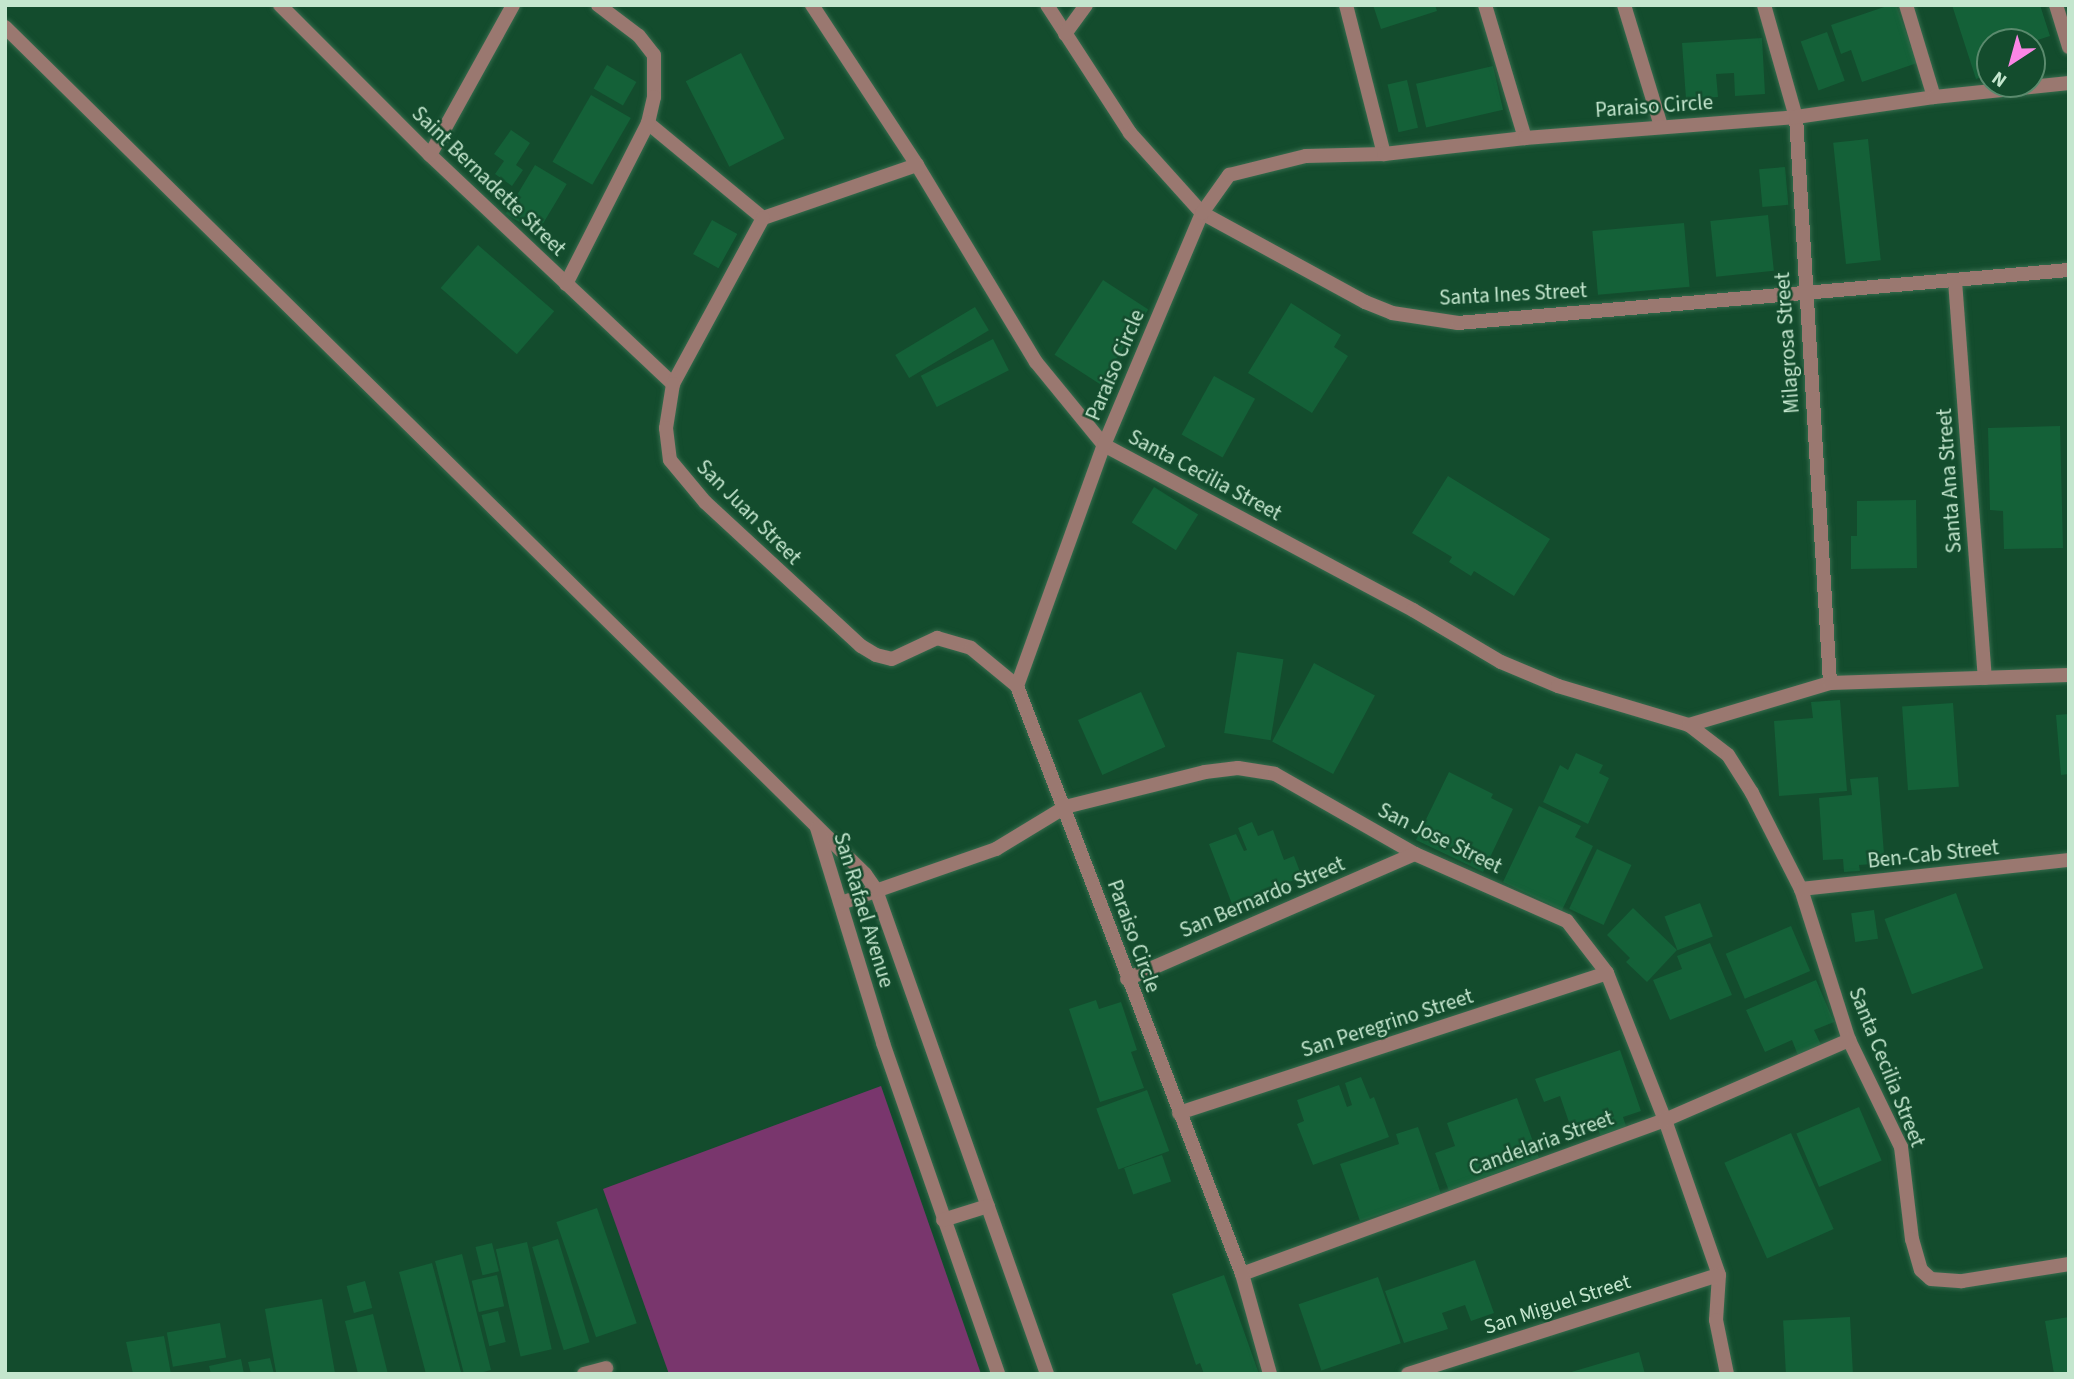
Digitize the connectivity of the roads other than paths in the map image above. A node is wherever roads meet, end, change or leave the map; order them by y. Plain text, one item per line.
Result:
1 (513, 5) edge
2 (598, 5) edge
3 (813, 5) edge
4 (1047, 5) edge
5 (1086, 5) edge
6 (1346, 5) edge
7 (1485, 5) edge
8 (1624, 5) edge
9 (1763, 5) edge
10 (1906, 5) edge
11 (2056, 5) edge
12 (287, 8) edge
13 (5, 27) edge
14 (1065, 34) junction
15 (2069, 47) edge
16 (2069, 83) edge
17 (1934, 97) junction
18 (1796, 117) junction
19 (648, 123) junction
20 (1661, 126) junction
21 (1525, 138) junction
22 (1384, 154) junction
23 (430, 155) junction
24 (917, 165) junction
25 (1202, 213) junction
26 (763, 218) junction
27 (2069, 270) edge
28 (1955, 281) junction
29 (566, 284) junction
30 (1804, 294) junction
31 (673, 384) junction
32 (1104, 445) junction
33 (2069, 675) edge
34 (1986, 678) junction
35 (1830, 683) junction
36 (1017, 686) junction
37 (1689, 725) junction
38 (1065, 807) junction
39 (817, 827) junction
40 (1415, 854) junction
41 (2069, 860) edge
42 (876, 890) junction
43 (1801, 890) junction
44 (841, 903) junction
45 (1607, 973) junction
46 (1127, 979) junction
47 (1849, 1040) junction
48 (1179, 1113) junction
49 (1665, 1120) junction
50 (988, 1206) junction
51 (943, 1220) junction
52 (2069, 1264) edge
53 (1242, 1274) junction
54 (1719, 1275) junction
55 (606, 1368) dead end
56 (584, 1374) edge
57 (998, 1374) edge
58 (1047, 1374) edge
59 (1270, 1374) edge
60 (1408, 1374) edge
61 (1727, 1374) edge

1 - 23 street
2 - 19 street
3 - 24 street, Santa Cecilia Street
4 - 14 street, Santa Ines Street
5 - 14 street
6 - 22 street
7 - 21 street
8 - 20 street
9 - 18 street, Milagrosa Street
10 - 17 street
11 - 15 street
12 - 23 street, Saint Bernadette Street
13 - 39 street
14 - 25 street, Santa Ines Street
16 - 17 street, Paraiso Circle
17 - 18 street, Paraiso Circle
18 - 20 street, Paraiso Circle
18 - 30 street, Milagrosa Street
19 - 26 street
19 - 29 street
20 - 21 street, Paraiso Circle
21 - 22 street, Paraiso Circle
22 - 25 street, Paraiso Circle
23 - 29 street, Saint Bernadette Street
24 - 26 street
24 - 32 street, Santa Cecilia Street
25 - 30 street, Santa Ines Street
25 - 32 street, Paraiso Circle
26 - 31 street, San Juan Street
27 - 28 street, Santa Ines Street
28 - 30 street, Santa Ines Street
28 - 34 street, Santa Ana Street
29 - 31 street, Saint Bernadette Street
30 - 35 street, Milagrosa Street
31 - 36 street, San Juan Street
32 - 36 street, Paraiso Circle
32 - 37 street, Santa Cecilia Street
33 - 34 street
34 - 35 street
35 - 37 street
36 - 38 street, Paraiso Circle
37 - 43 street, Santa Cecilia Street
38 - 40 street, San Jose Street
38 - 42 street, San Jose Street
38 - 46 street, Paraiso Circle
39 - 42 street, San Rafael Avenue
39 - 44 street, San Rafael Avenue
40 - 45 street, San Jose Street
40 - 46 street, San Bernardo Street
41 - 43 street, Ben-Cab Street
42 - 44 street, San Jose Street
42 - 50 street, San Rafael Avenue
43 - 47 street, Santa Cecilia Street
44 - 51 street, San Rafael Avenue
45 - 48 street, San Peregrino Street
45 - 49 street, San Jose Street
46 - 48 street, Paraiso Circle
47 - 49 street, Candelaria Street
47 - 52 street, Santa Cecilia Street
48 - 53 street, Paraiso Circle
49 - 53 street, Candelaria Street
49 - 54 street, San Jose Street
50 - 51 street
50 - 58 street, San Rafael Avenue
51 - 57 street, San Rafael Avenue
53 - 59 street, Paraiso Circle
54 - 60 street, San Miguel Street
54 - 61 street, San Jose Street
55 - 56 street

